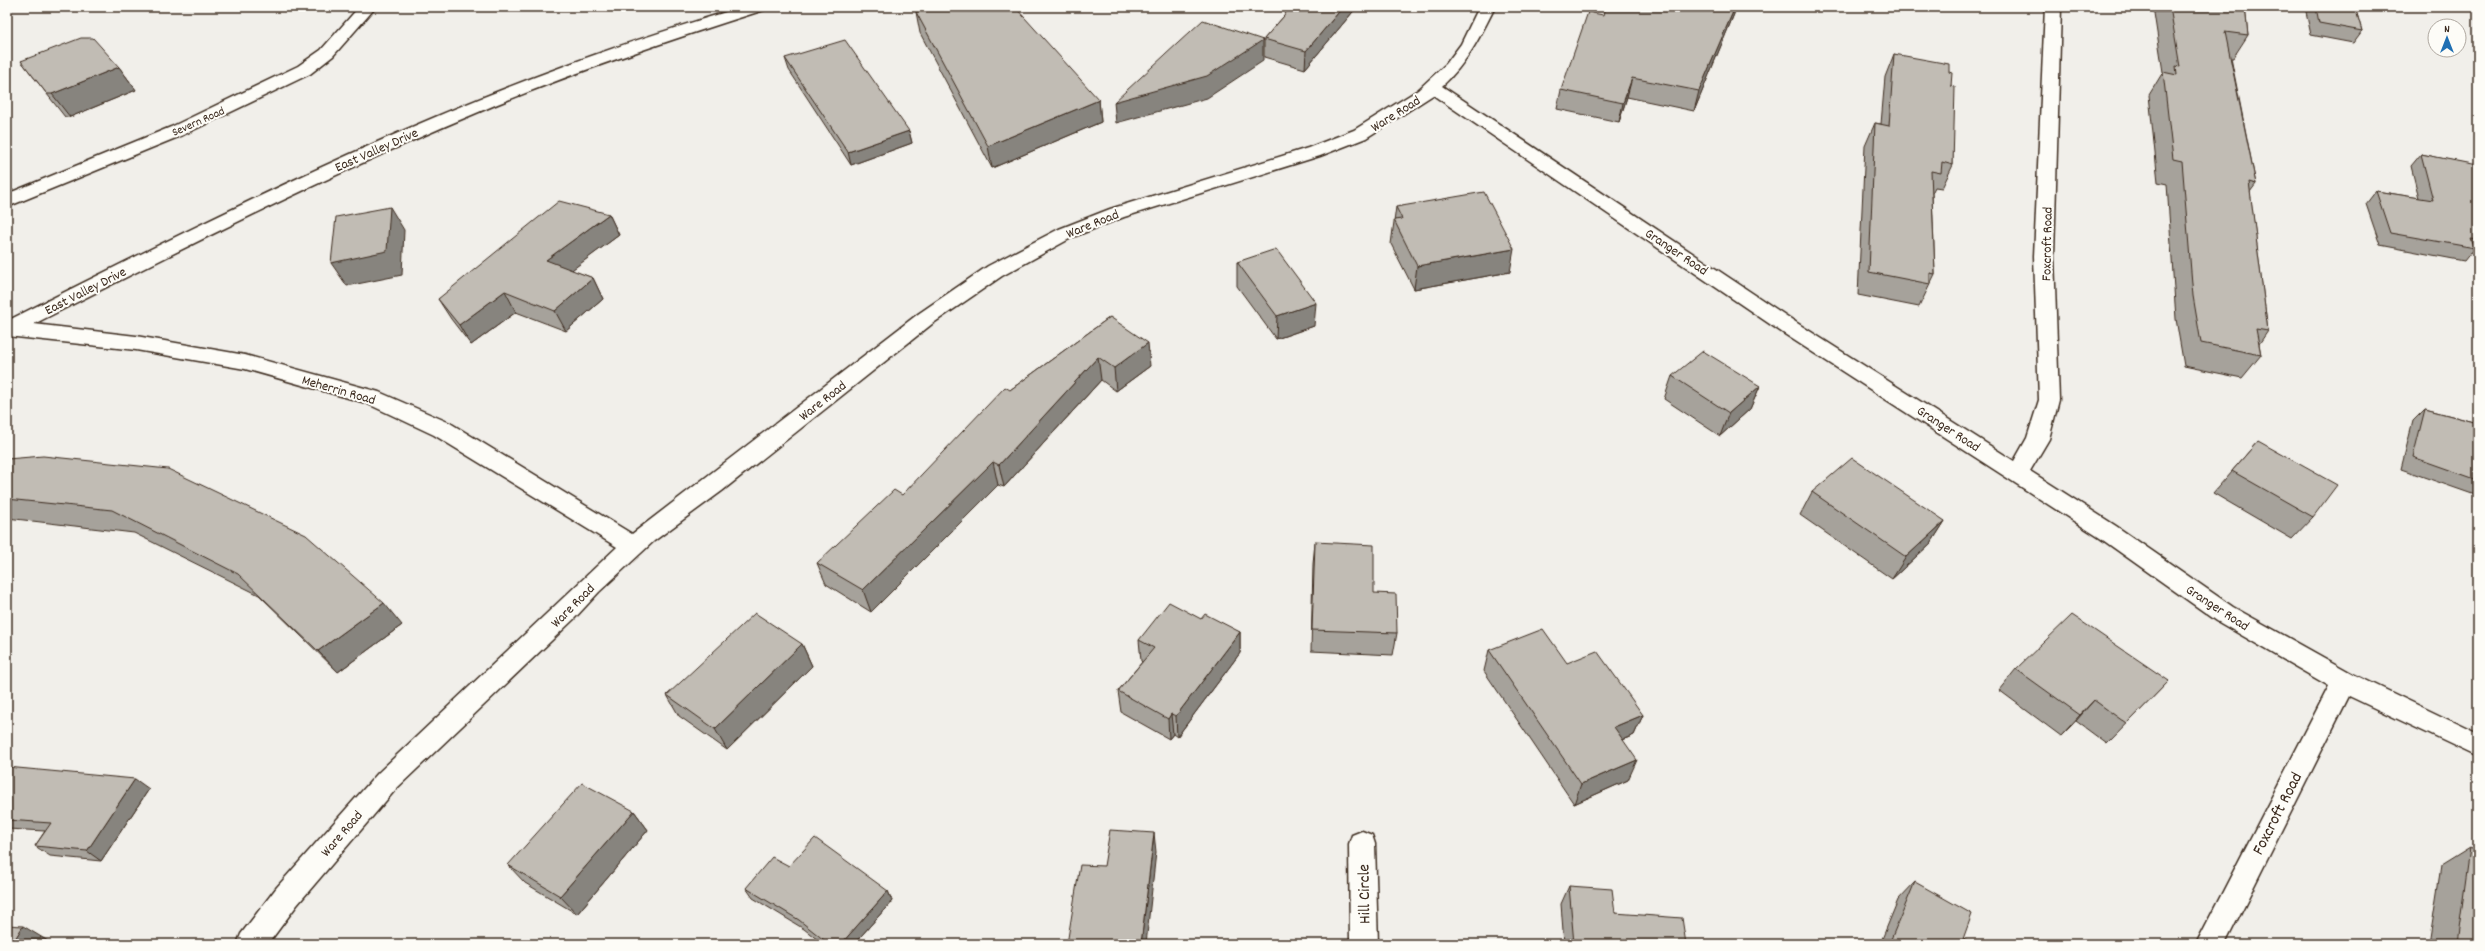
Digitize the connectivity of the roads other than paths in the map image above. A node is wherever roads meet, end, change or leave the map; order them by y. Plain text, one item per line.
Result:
1 (368, 7) edge
2 (758, 7) edge
3 (1487, 7) edge
4 (2053, 7) edge
5 (1432, 87) junction
6 (7, 201) edge
7 (8, 328) edge
8 (2018, 473) junction
9 (634, 546) junction
10 (2344, 682) junction
11 (2478, 746) edge
12 (1362, 844) dead end
13 (251, 944) edge
14 (1364, 944) edge
15 (2210, 944) edge

1 - 6 street, Severn Road
2 - 7 street, East Valley Drive
3 - 5 street, Ware Road
4 - 8 street, Foxcroft Road
5 - 8 street, Granger Road
5 - 9 street, Ware Road
7 - 9 street, Meherrin Road
8 - 10 street, Granger Road
9 - 13 street, Ware Road
10 - 11 street, Granger Road
10 - 15 street, Foxcroft Road
12 - 14 street, Hill Circle

